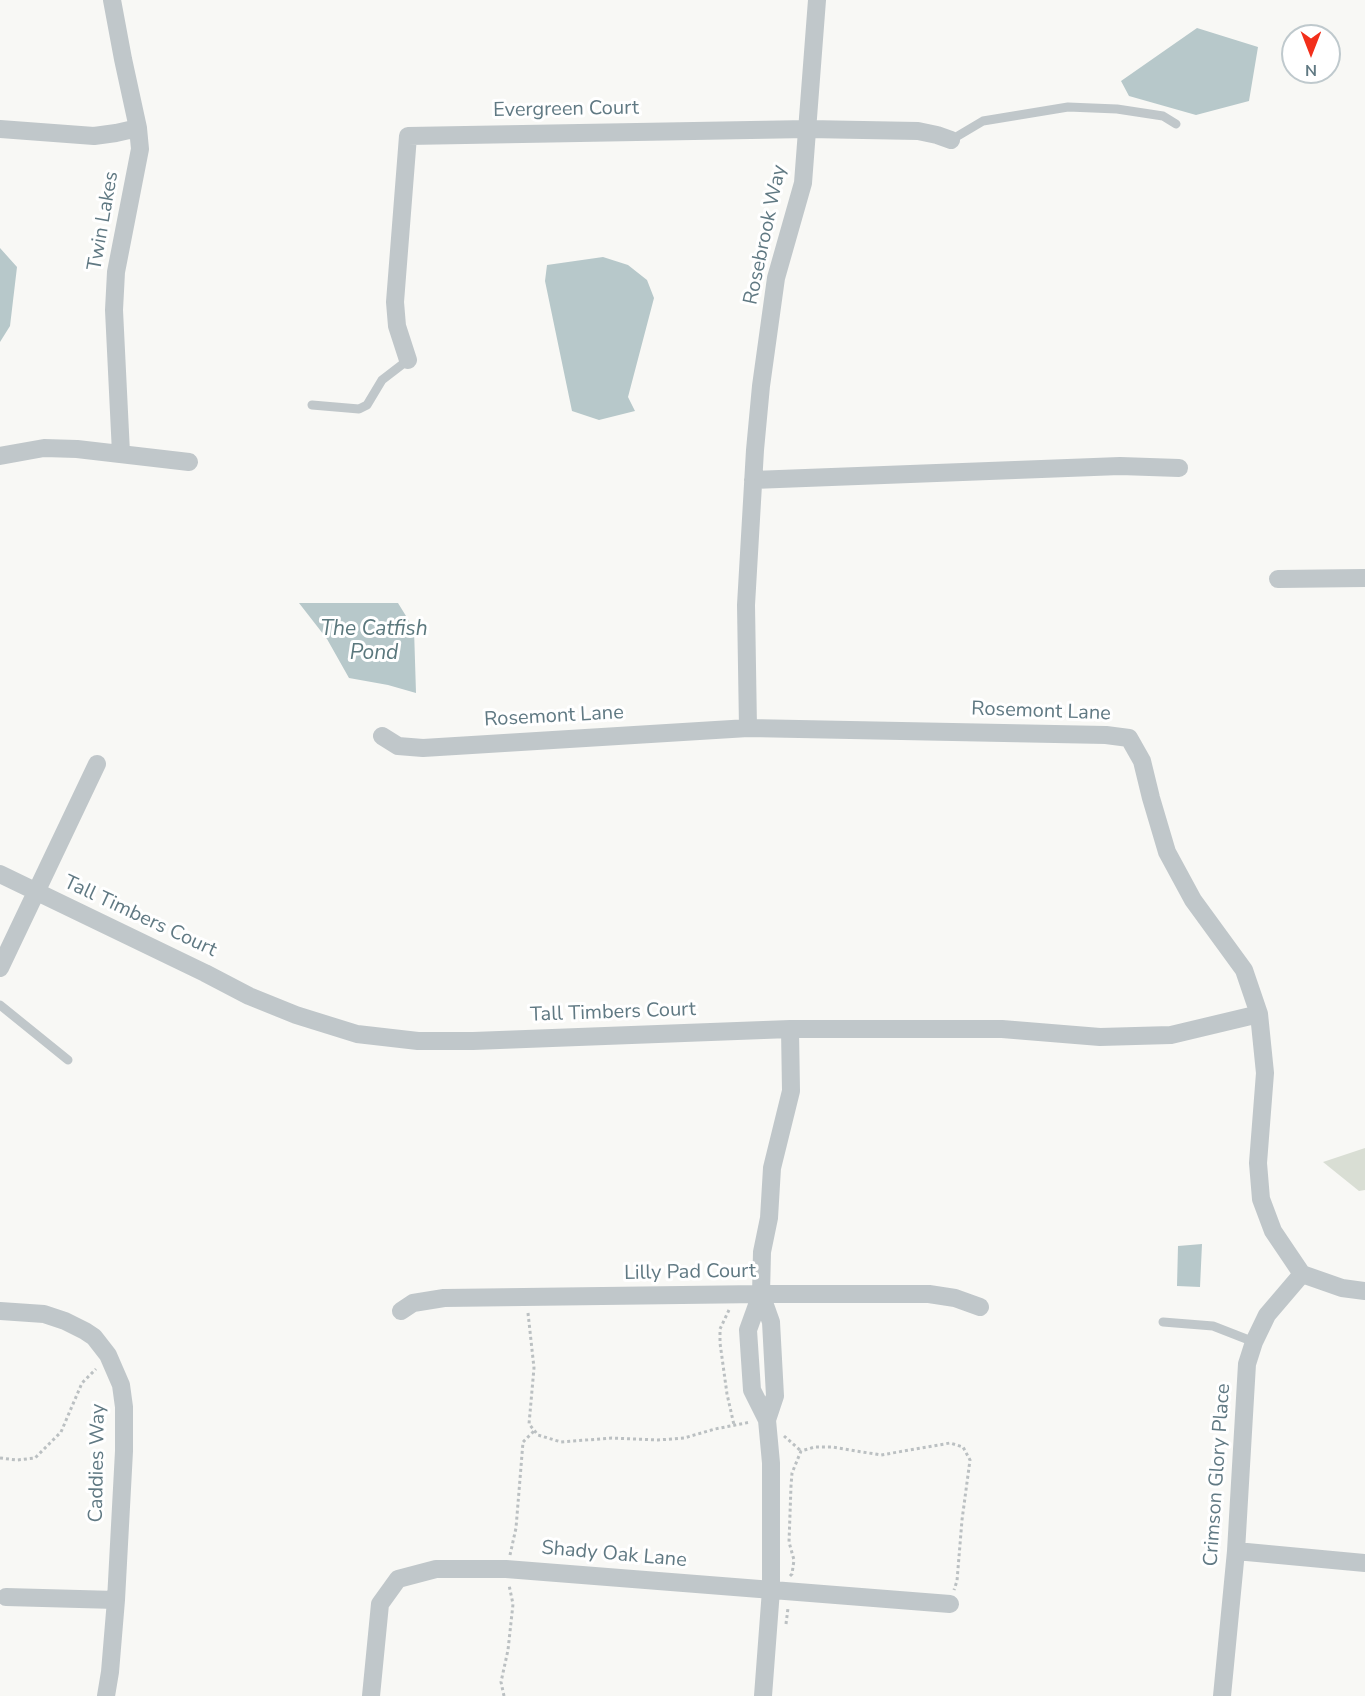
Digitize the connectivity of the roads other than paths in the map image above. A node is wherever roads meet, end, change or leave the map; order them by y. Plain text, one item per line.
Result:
1 (112, 0) edge
2 (817, 0) edge
3 (1176, 124) dead end
4 (138, 128) junction
5 (0, 129) edge
6 (808, 129) junction
7 (951, 140) joint
8 (408, 360) joint
9 (312, 405) dead end
10 (121, 453) junction
11 (0, 456) edge
12 (189, 462) dead end
13 (1179, 468) dead end
14 (753, 480) junction
15 (1365, 578) edge
16 (1278, 579) dead end
17 (748, 728) junction
18 (382, 736) dead end
19 (97, 764) dead end
20 (0, 874) edge
21 (36, 892) junction
22 (0, 968) edge
23 (0, 1005) edge
24 (1259, 1014) junction
25 (790, 1029) junction
26 (68, 1060) dead end
27 (1302, 1274) junction
28 (1365, 1291) edge
29 (761, 1294) junction
30 (980, 1307) dead end
31 (0, 1311) edge
32 (401, 1311) dead end
33 (1162, 1323) dead end
34 (1254, 1342) junction
35 (1236, 1551) junction
36 (1365, 1563) edge
37 (771, 1590) junction
38 (6, 1597) dead end
39 (116, 1600) junction
40 (950, 1604) road end
41 (106, 1696) edge
42 (370, 1696) edge
43 (763, 1696) edge
44 (1222, 1696) edge

1 - 4 street, Twin Lakes
2 - 6 street, Rosebrook Way
3 - 7 lane
4 - 5 street
4 - 10 street, Twin Lakes
6 - 7 street, Evergreen Court
6 - 8 street, Evergreen Court
6 - 14 street, Rosebrook Way
8 - 9 lane
10 - 11 street
10 - 12 street
13 - 14 street
14 - 17 street, Rosebrook Way
15 - 16 street
17 - 18 street, Rosemont Lane
17 - 24 street, Rosemont Lane
19 - 21 street
20 - 21 street, Tall Timbers Court
21 - 22 street
21 - 25 street, Tall Timbers Court
23 - 26 lane
24 - 25 street, Tall Timbers Court
24 - 27 street, Rosemont Lane
25 - 29 street
27 - 28 street
27 - 34 street, Crimson Glory Place
29 - 30 street, Lilly Pad Court
29 - 32 street, Lilly Pad Court
29 - 37 street
31 - 39 street, Caddies Way
33 - 34 lane
34 - 35 street, Crimson Glory Place
35 - 36 street
35 - 44 street, Crimson Glory Place
37 - 40 street, Shady Oak Lane
37 - 42 street, Shady Oak Lane
37 - 43 street
38 - 39 street
39 - 41 street, Caddies Way

